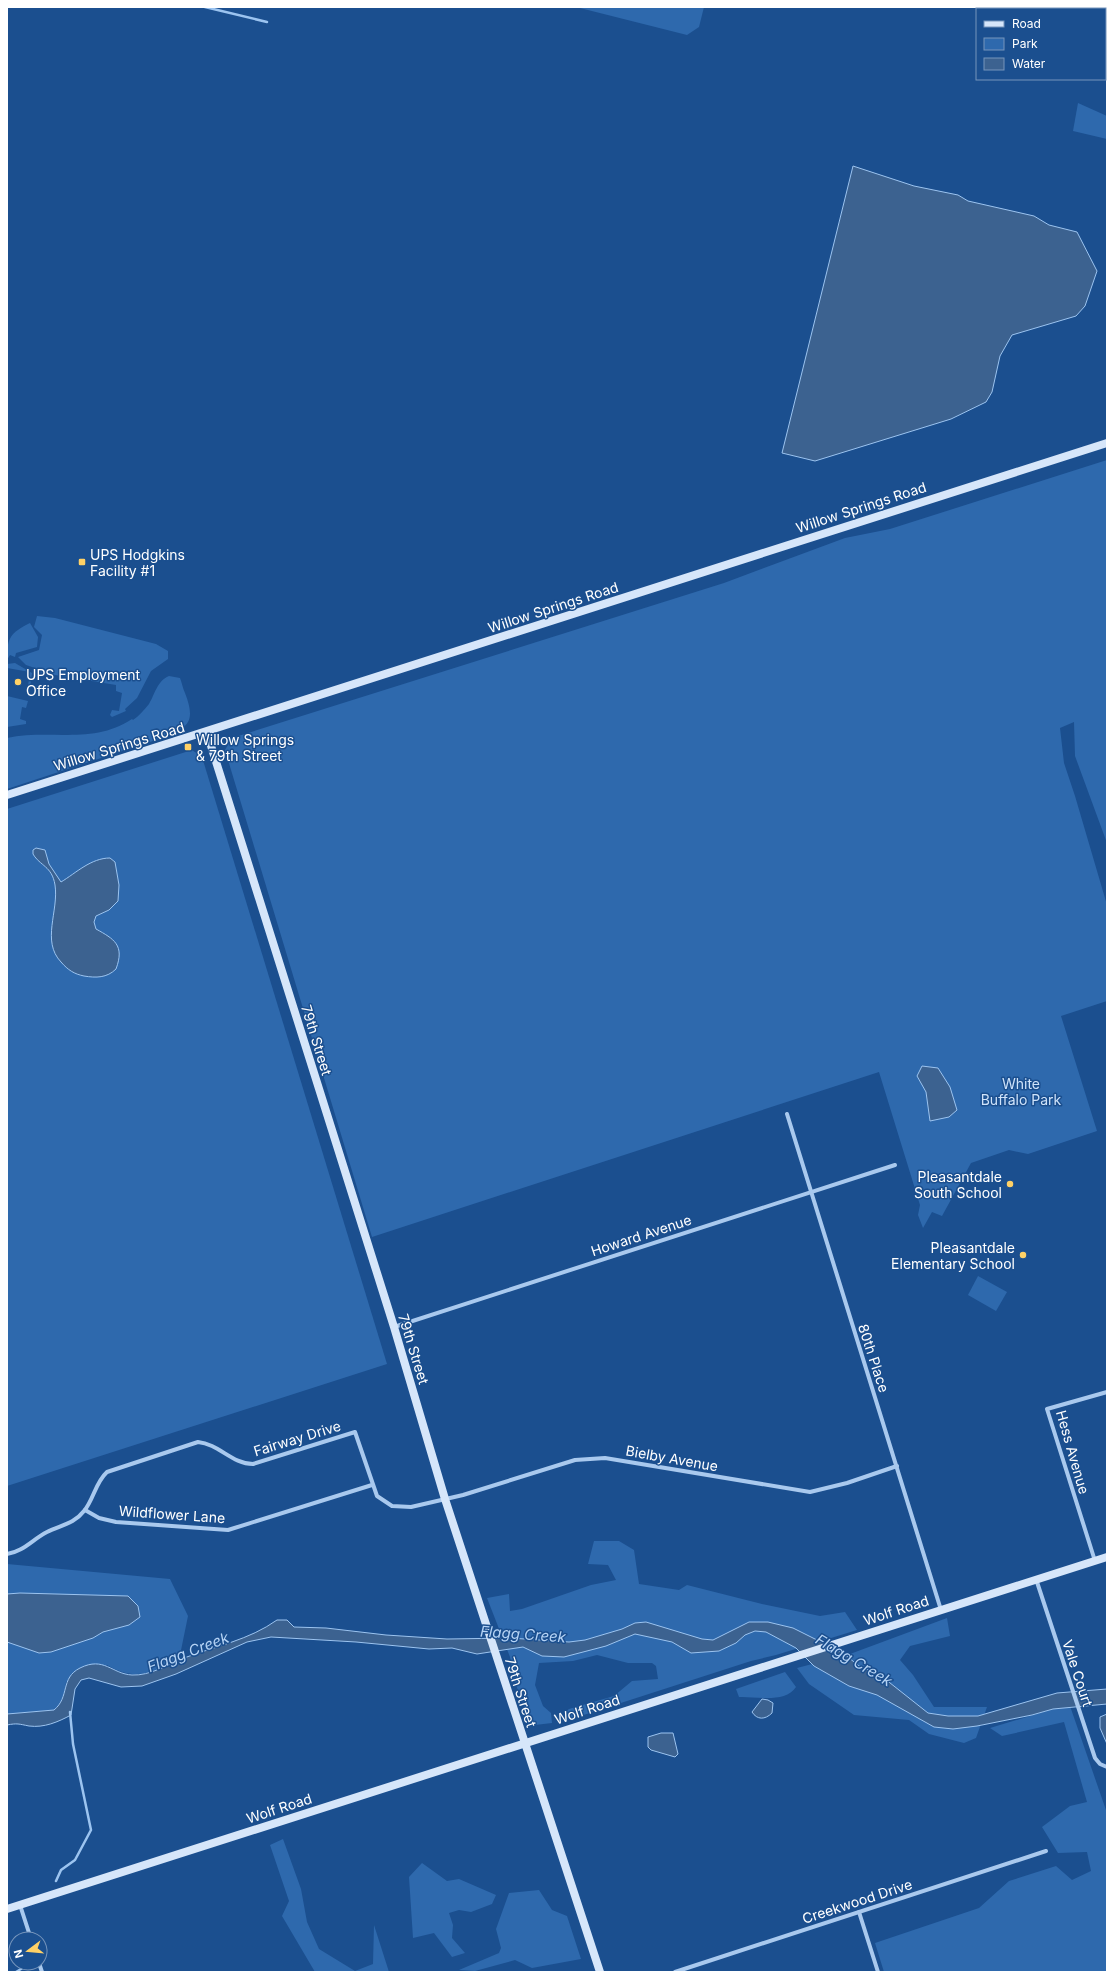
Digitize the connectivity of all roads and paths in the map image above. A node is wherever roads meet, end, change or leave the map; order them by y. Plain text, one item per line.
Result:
1 (1107, 443) edge
2 (207, 733) junction
3 (7, 795) edge
4 (787, 1114) dead end
5 (895, 1165) dead end
6 (810, 1192) junction
7 (394, 1327) junction
8 (1107, 1392) edge
9 (897, 1466) junction
10 (372, 1485) junction
11 (445, 1499) junction
12 (85, 1510) junction
13 (7, 1554) edge
14 (1107, 1557) edge
15 (1095, 1561) junction
16 (1036, 1579) junction
17 (941, 1610) junction
18 (524, 1743) junction
19 (1107, 1767) edge
20 (1046, 1851) dead end
21 (20, 1905) junction
22 (7, 1909) edge
23 (859, 1912) junction
24 (28, 1931) edge
25 (600, 1972) edge
26 (675, 1972) edge
27 (878, 1972) edge

1 - 2 street, Willow Springs Road
2 - 3 street, Willow Springs Road
2 - 7 street, 79th Street
4 - 6 street, 80th Place
5 - 6 street, Howard Avenue
6 - 7 street, Howard Avenue
6 - 9 street, 80th Place
7 - 11 street, 79th Street
8 - 15 street, Hess Avenue
9 - 11 street, Bielby Avenue
9 - 17 street, 80th Place
10 - 11 street, Fairway Drive
10 - 12 street, Wildflower Lane
10 - 12 street, Fairway Drive
11 - 18 street, 79th Street
12 - 13 street, Fairway Drive
14 - 15 street, Wolf Road
15 - 16 street, Wolf Road
16 - 17 street, Wolf Road
16 - 19 street, Vale Court
17 - 18 street, Wolf Road
18 - 21 street, Wolf Road
18 - 25 street, 79th Street
20 - 23 street, Creekwood Drive
21 - 22 street, Wolf Road
21 - 24 street
23 - 26 street, Creekwood Drive
23 - 27 street

